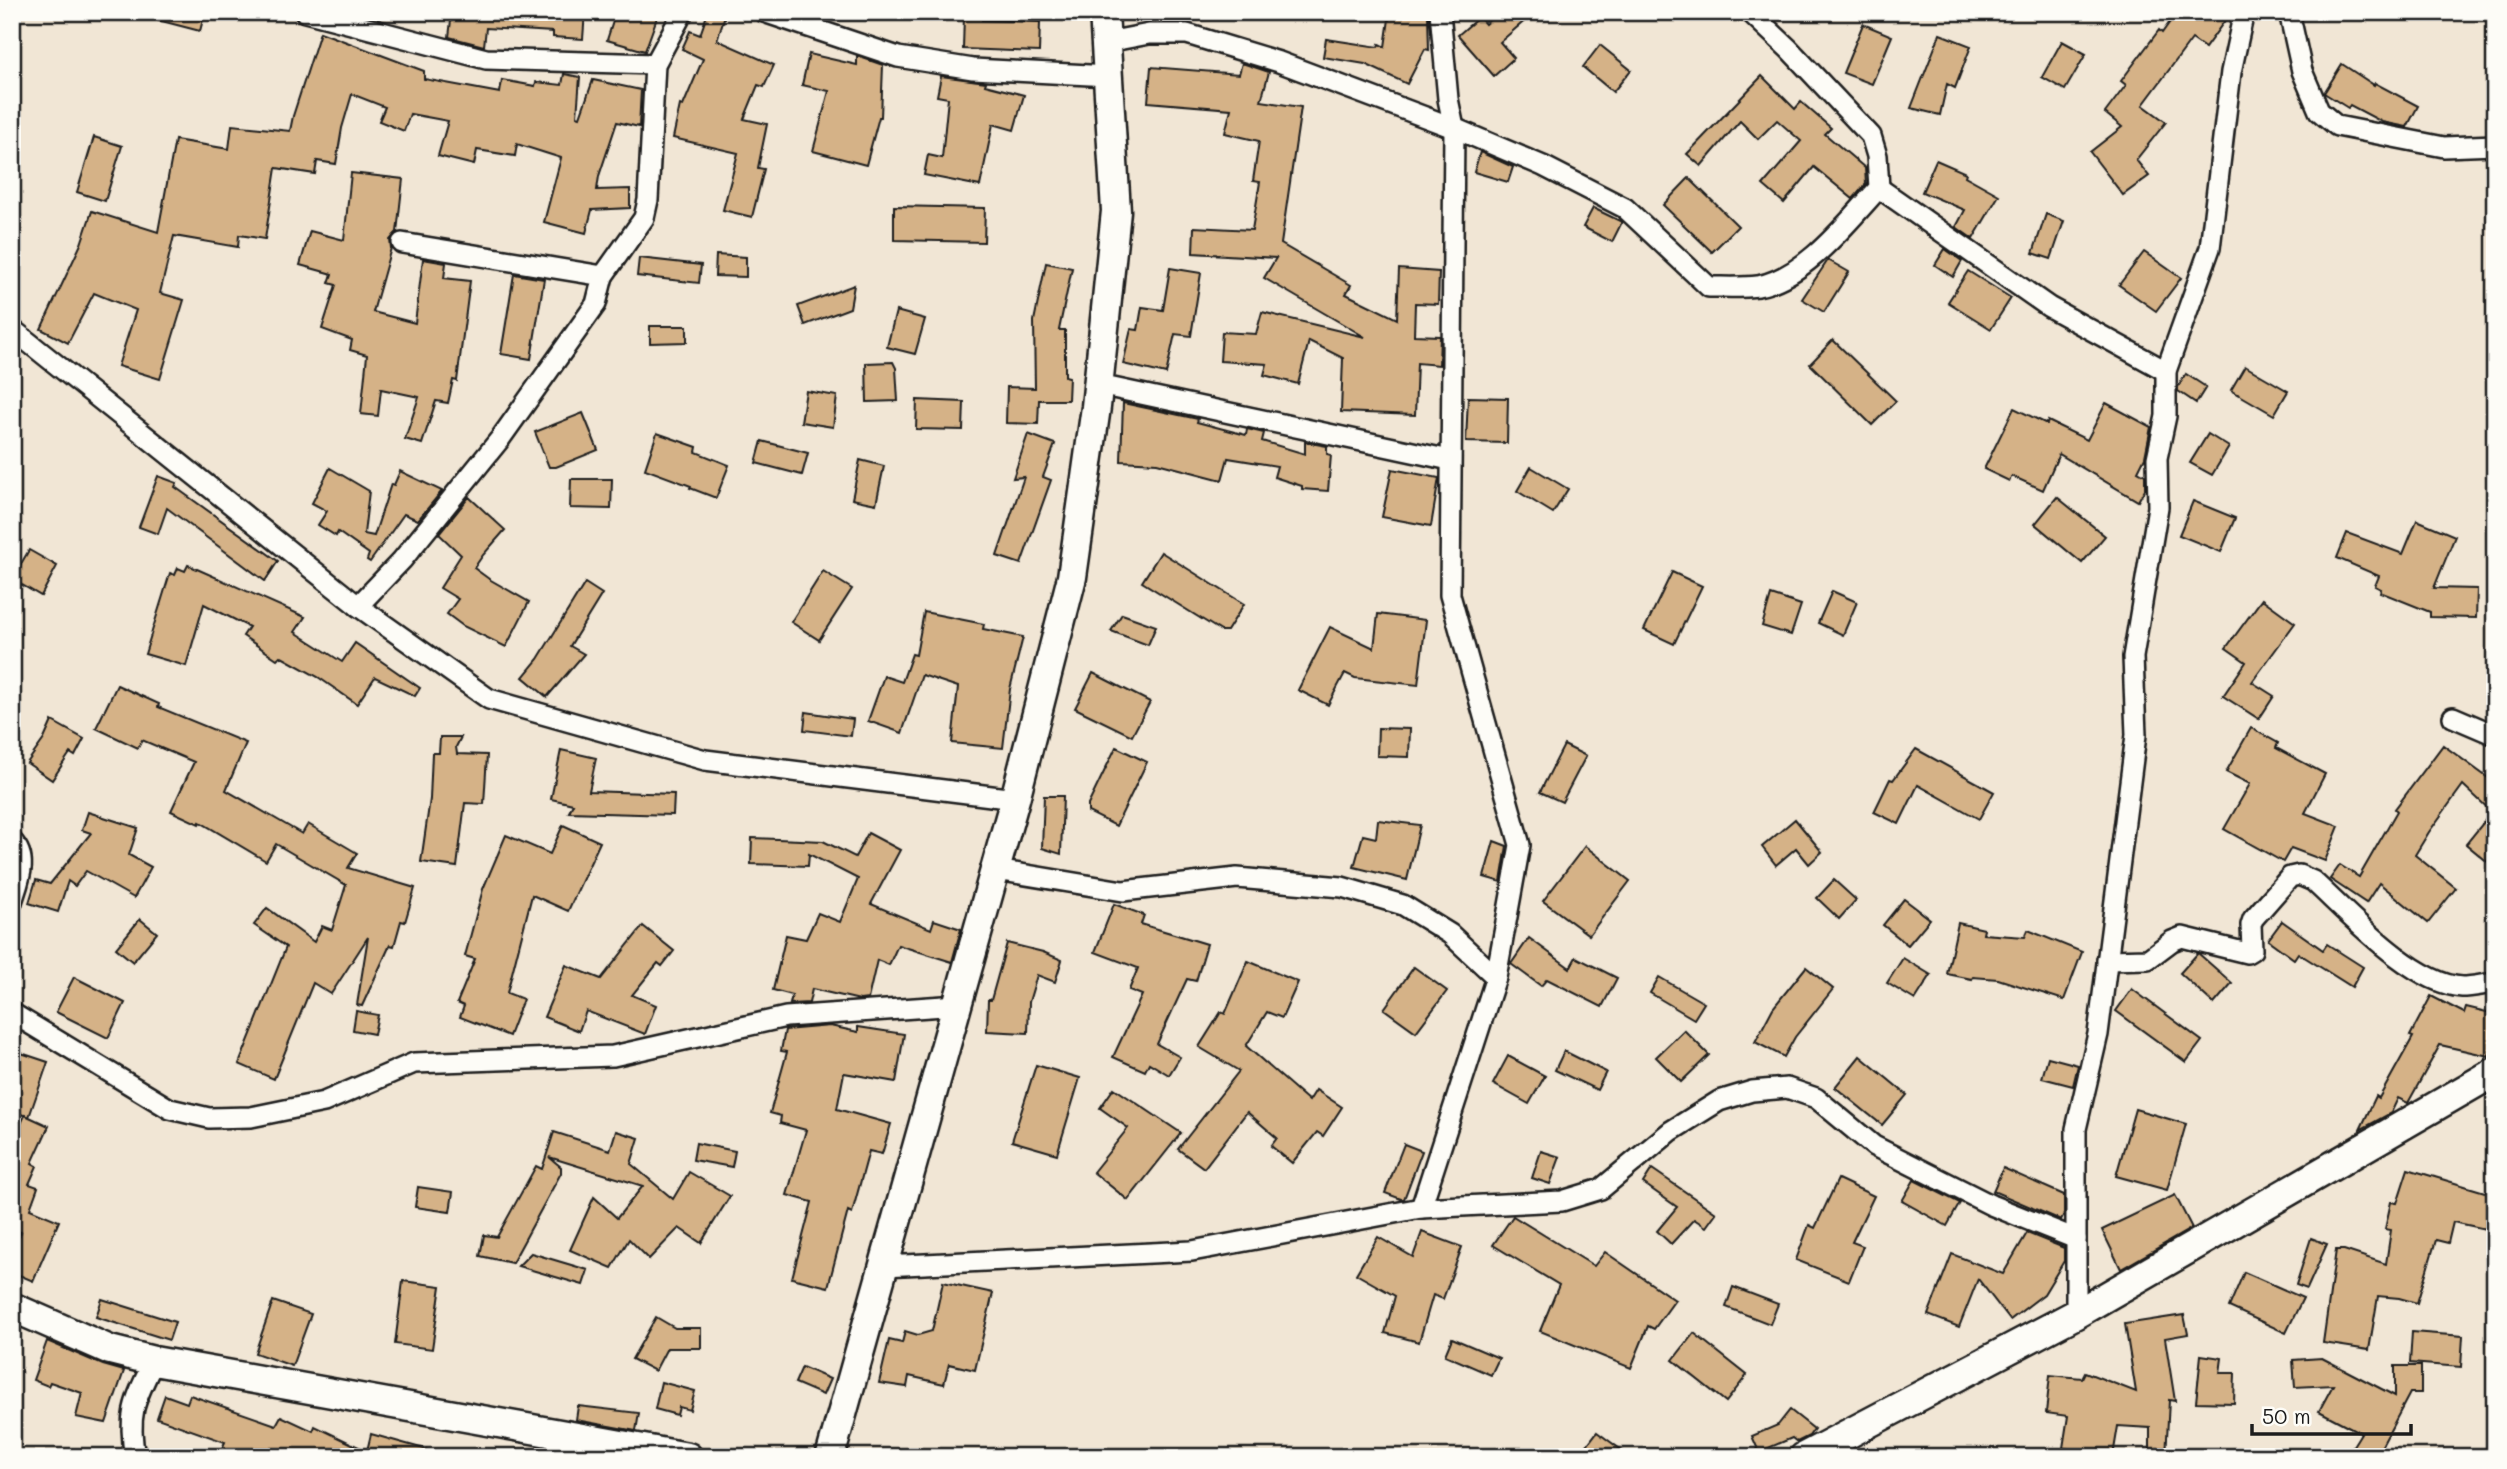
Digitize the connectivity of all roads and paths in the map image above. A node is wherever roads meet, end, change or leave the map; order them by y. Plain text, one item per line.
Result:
1 (305, 12) edge
2 (683, 12) edge
3 (764, 12) edge
4 (1104, 12) edge
5 (1440, 12) edge
6 (1750, 12) edge
7 (2244, 13) edge
8 (2287, 13) edge
9 (1107, 42) junction
10 (655, 64) junction
11 (1109, 76) junction
12 (1454, 128) junction
13 (2495, 145) edge
14 (1879, 188) junction
15 (402, 243) dead end
16 (603, 276) junction
17 (12, 329) edge
18 (2166, 371) junction
19 (1099, 385) junction
20 (1450, 460) junction
21 (358, 606) junction
22 (2453, 718) dead end
23 (2495, 735) edge
24 (1015, 799) junction
25 (12, 841) edge
26 (996, 870) junction
27 (12, 902) edge
28 (2107, 960) junction
29 (1496, 977) junction
30 (2495, 983) edge
31 (958, 1005) junction
32 (12, 1013) edge
33 (2495, 1072) edge
34 (1422, 1208) junction
35 (2076, 1239) junction
36 (884, 1266) junction
37 (12, 1307) edge
38 (2076, 1314) junction
39 (154, 1362) junction
40 (135, 1457) edge
41 (688, 1457) edge
42 (830, 1457) edge
43 (1804, 1457) edge

1 - 10 street
2 - 10 street
3 - 11 street
4 - 9 street
5 - 12 street
6 - 14 street
7 - 18 street
8 - 13 street
9 - 11 street
9 - 12 street
10 - 16 street
11 - 19 street
12 - 14 street
12 - 20 street
14 - 18 street
15 - 16 street
16 - 21 street
17 - 21 street
18 - 28 street
19 - 20 street
19 - 24 street
20 - 29 street
21 - 24 street
22 - 23 street
24 - 26 street
25 - 27 street
26 - 29 street
26 - 31 street
28 - 30 street
28 - 35 street
29 - 34 street
31 - 32 street
31 - 36 street
33 - 38 street
34 - 35 street
34 - 36 street
35 - 38 street
36 - 42 street
37 - 39 street
38 - 43 street
39 - 40 street
39 - 41 street

